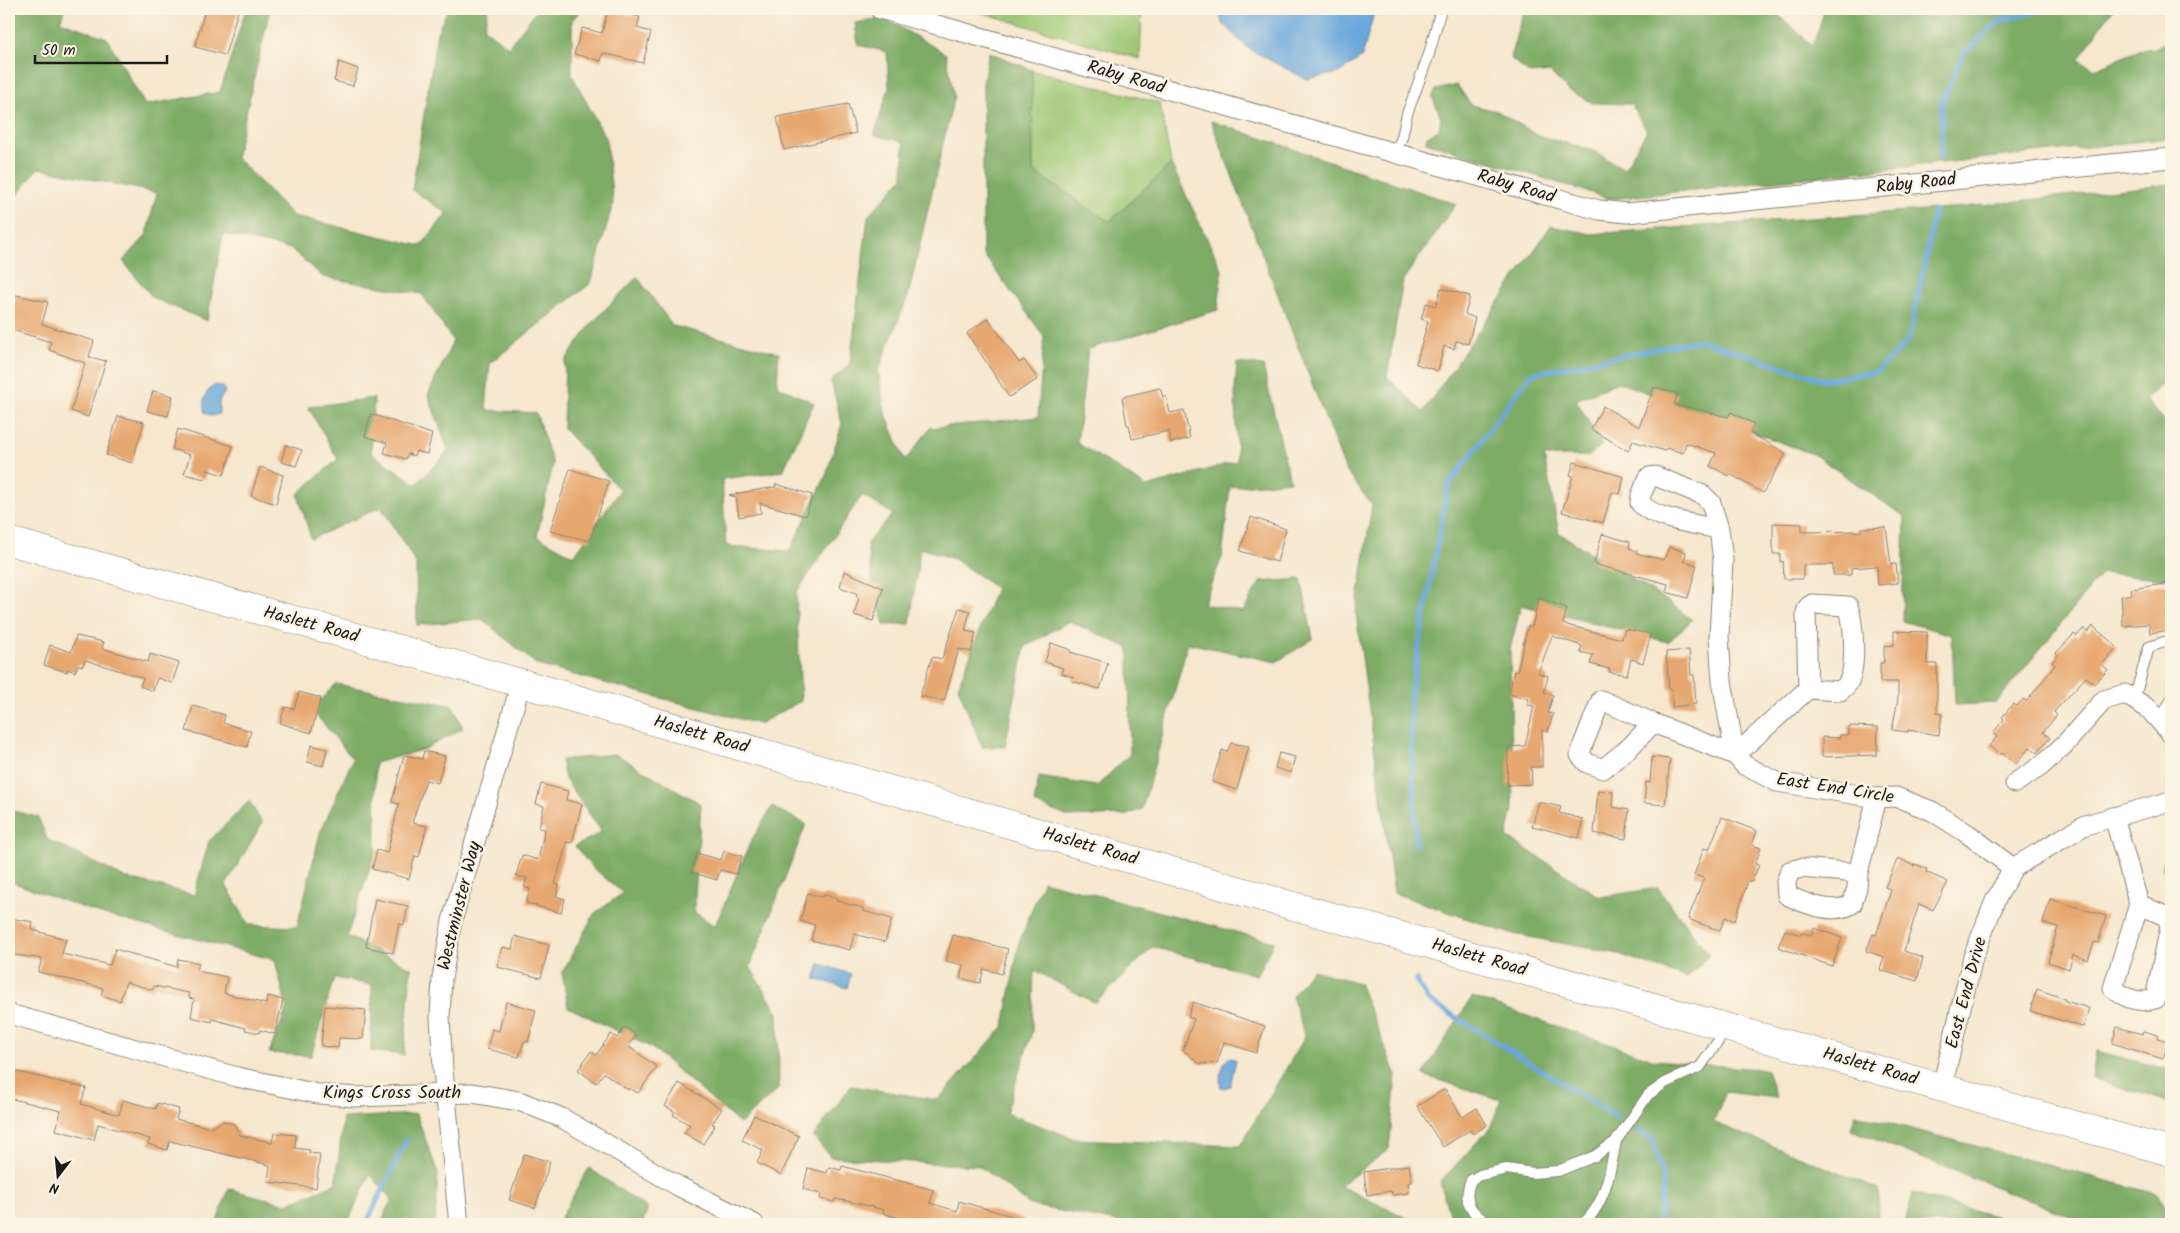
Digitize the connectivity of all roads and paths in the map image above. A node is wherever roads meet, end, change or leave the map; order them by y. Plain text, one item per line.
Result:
1 (880, 9) edge
2 (1441, 9) edge
3 (1395, 153) junction
4 (2171, 158) edge
5 (1719, 529) dead end
6 (9, 542) edge
7 (2171, 644) edge
8 (520, 683) junction
9 (1808, 689) junction
10 (2134, 700) junction
11 (2171, 700) edge
12 (1653, 723) dead end
13 (2166, 728) edge
14 (1735, 755) junction
15 (2015, 783) dead end
16 (1877, 798) junction
17 (2171, 801) edge
18 (2114, 817) junction
19 (2013, 868) junction
20 (1858, 873) dead end
21 (2139, 904) junction
22 (9, 1014) edge
23 (1729, 1027) junction
24 (1942, 1087) junction
25 (446, 1093) junction
26 (1616, 1141) junction
27 (2171, 1152) edge
28 (459, 1224) edge
29 (754, 1224) edge
30 (1489, 1224) edge
31 (1582, 1224) edge

1 - 3 street, Raby Road
2 - 3 lane
3 - 4 street, Raby Road
5 - 14 street
6 - 8 main road, Haslett Road
7 - 10 lane
8 - 23 main road, Haslett Road
8 - 25 street, Westminster Way
9 - 9 street
9 - 14 street
10 - 13 street
10 - 15 street
11 - 13 lane
12 - 14 street, East End Circle
14 - 16 street, East End Circle
16 - 19 street, East End Circle
16 - 20 street
17 - 18 street, East End Drive
18 - 19 street, East End Drive
18 - 21 street
19 - 24 street, East End Drive
21 - 21 street
22 - 25 street, Kings Cross South
23 - 24 main road, Haslett Road
23 - 26 lane
24 - 27 main road, Haslett Road
25 - 28 street, Westminster Way
25 - 29 street, Kings Cross South
26 - 30 lane
26 - 31 lane

